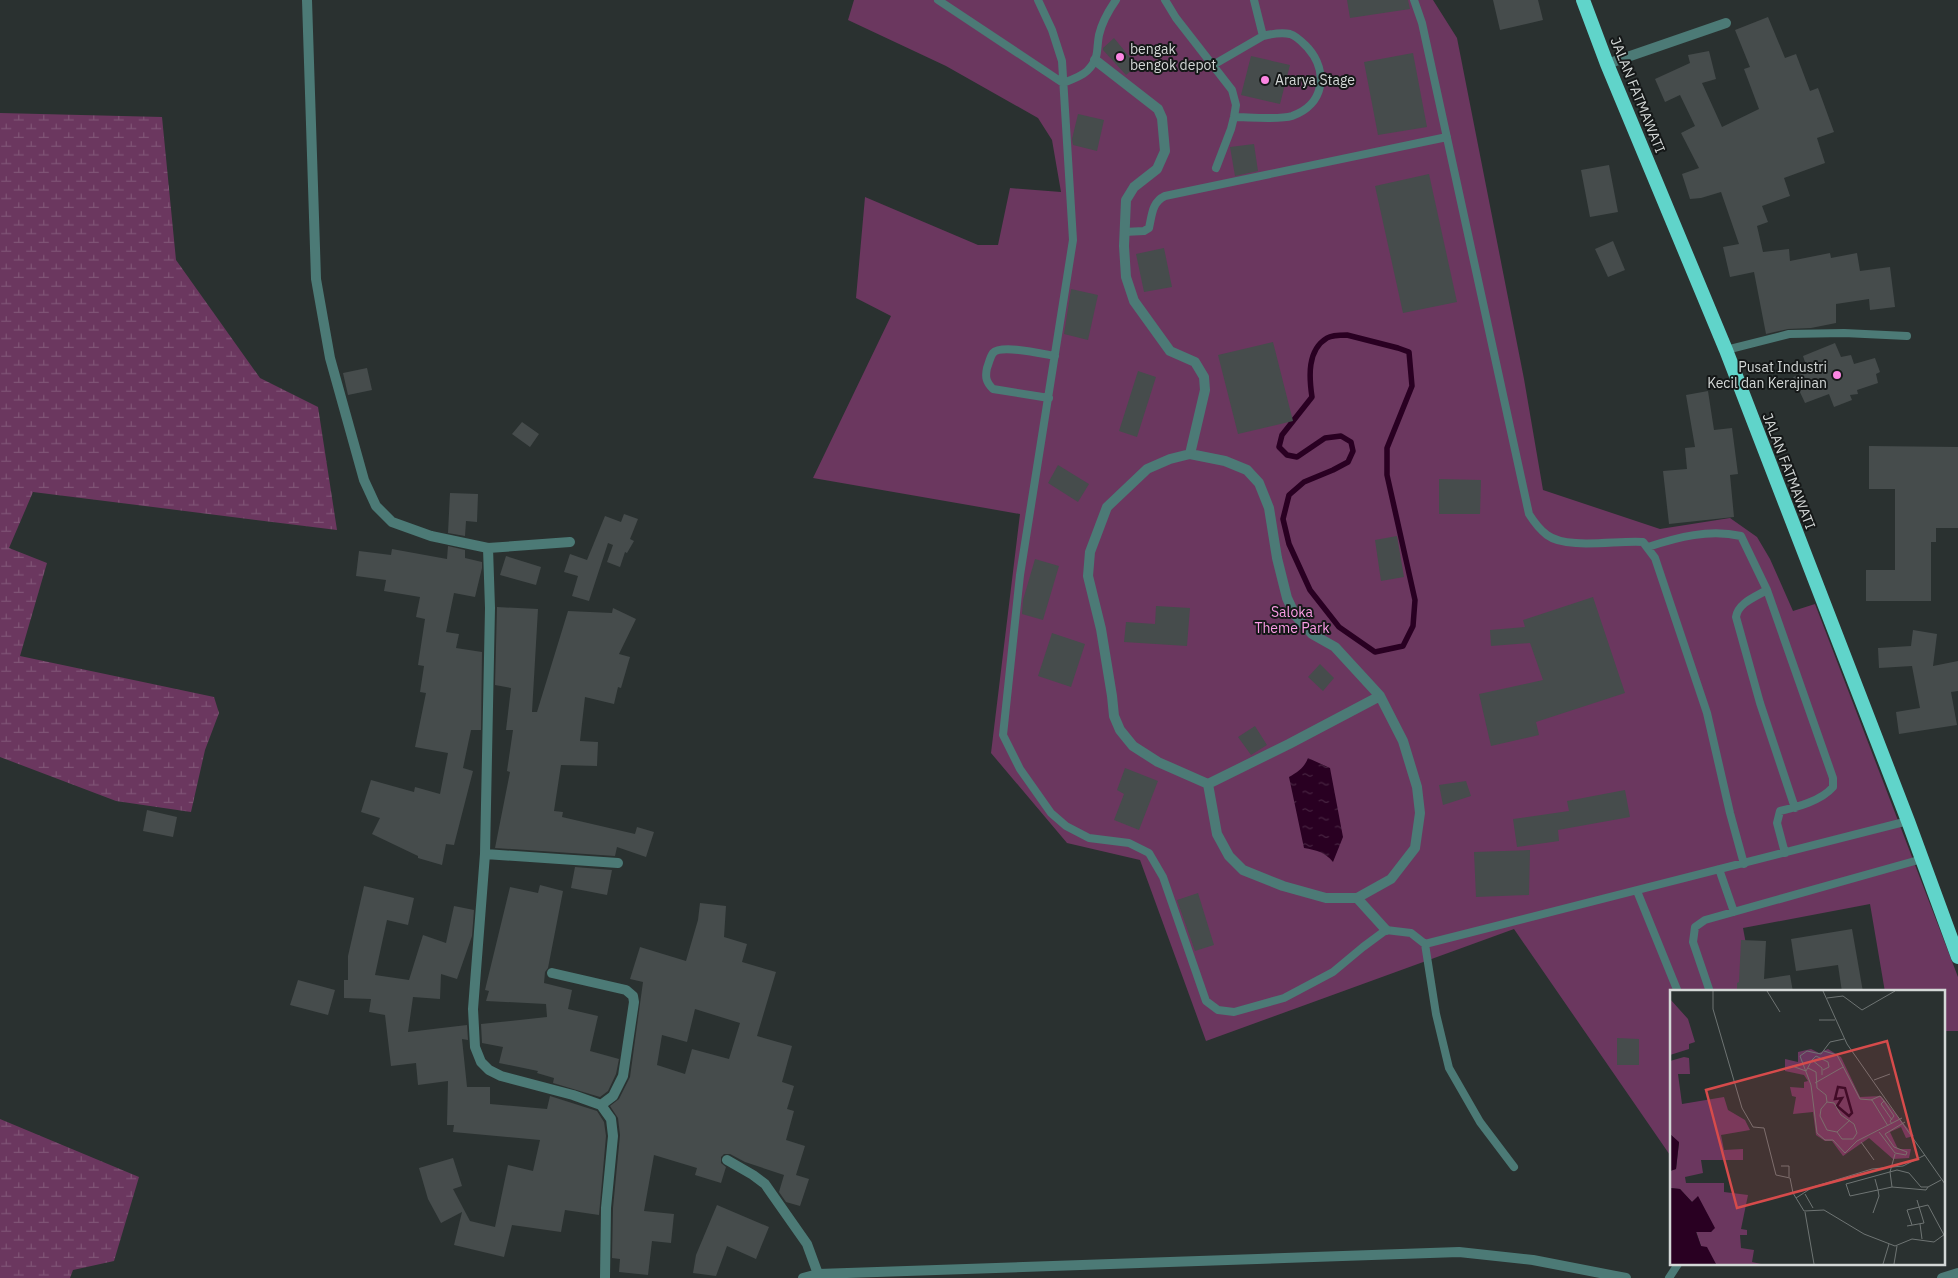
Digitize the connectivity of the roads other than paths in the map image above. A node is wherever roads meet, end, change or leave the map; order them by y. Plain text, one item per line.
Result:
1 (306, 0) edge
2 (938, 0) edge
3 (1038, 0) edge
4 (1116, 0) edge
5 (1165, 0) edge
6 (1254, 0) edge
7 (1414, 0) edge
8 (1583, 0) edge
9 (1726, 23) dead end
10 (1263, 36) junction
11 (1095, 60) junction
12 (1607, 64) junction
13 (1213, 65) junction
14 (1063, 83) junction
15 (1234, 117) junction
16 (1447, 138) junction
17 (1216, 168) dead end
18 (1124, 232) junction
19 (1907, 336) dead end
20 (1726, 350) junction
21 (1055, 356) junction
22 (1048, 398) junction
23 (1190, 454) junction
24 (570, 542) dead end
25 (488, 548) junction
26 (1648, 548) junction
27 (1767, 590) junction
28 (1380, 696) junction
29 (1208, 784) junction
30 (1795, 808) junction
31 (1908, 821) junction
32 (1786, 853) junction
33 (485, 854) junction
34 (1922, 859) junction
35 (618, 863) dead end
36 (1744, 864) junction
37 (1719, 869) junction
38 (1638, 891) junction
39 (1357, 898) junction
40 (1734, 912) junction
41 (1386, 930) junction
42 (1425, 944) junction
43 (1958, 957) edge
44 (552, 974) dead end
45 (1677, 990) edge
46 (1709, 990) edge
47 (601, 1105) junction
48 (727, 1160) dead end
49 (1514, 1166) dead end
50 (1677, 1266) edge
51 (1958, 1273) edge
52 (818, 1274) junction
53 (606, 1278) edge
54 (803, 1278) edge
55 (1626, 1278) edge
56 (1669, 1278) edge
57 (1942, 1278) edge

1 - 25 street
2 - 14 lane
3 - 14 lane
4 - 11 lane
5 - 13 lane
6 - 10 lane
7 - 16 lane
8 - 12 highway, JALAN FATMAWATI
9 - 12 street
10 - 13 lane
10 - 15 lane
11 - 14 lane
11 - 18 street
12 - 20 highway, JALAN FATMAWATI
13 - 15 lane
14 - 21 lane
15 - 17 lane
16 - 18 lane
16 - 26 lane
18 - 23 street
19 - 20 lane
20 - 31 highway, JALAN FATMAWATI
21 - 22 lane
21 - 22 lane
22 - 41 lane
23 - 28 street
23 - 29 street
24 - 25 street
25 - 33 street
26 - 27 lane
26 - 36 lane
27 - 30 lane
27 - 30 lane
28 - 29 street
28 - 39 street
29 - 39 street
30 - 32 lane
31 - 32 lane
31 - 34 highway, JALAN FATMAWATI
32 - 36 lane
33 - 35 street
33 - 47 street
34 - 40 lane
34 - 43 highway, JALAN FATMAWATI
36 - 37 lane
37 - 38 lane
37 - 40 lane
38 - 42 lane
38 - 45 lane
39 - 41 street
40 - 46 lane
41 - 42 lane
42 - 49 lane
44 - 47 street
47 - 53 street
48 - 52 street
50 - 56 lane
51 - 57 street
52 - 54 street
52 - 55 street

